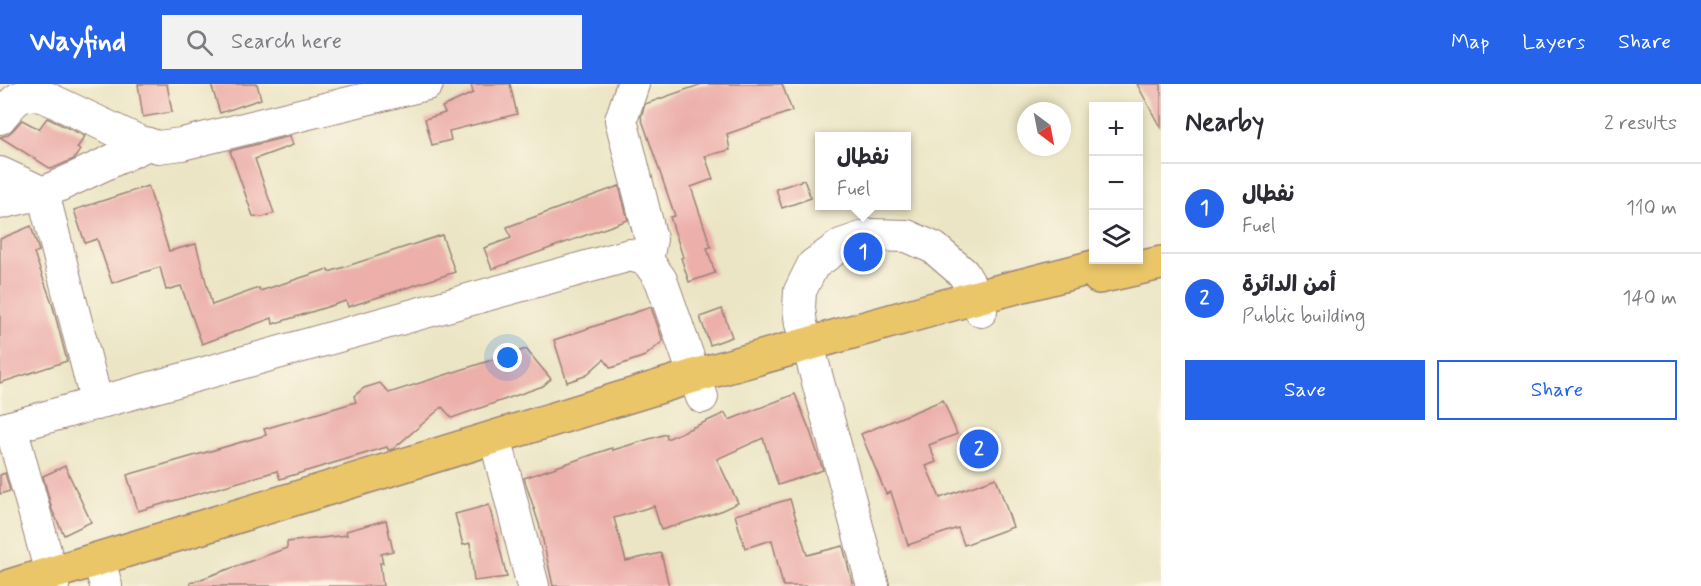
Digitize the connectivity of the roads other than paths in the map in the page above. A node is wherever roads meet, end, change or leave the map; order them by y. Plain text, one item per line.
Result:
1 (426, 84) edge
2 (633, 84) edge
3 (0, 118) edge
4 (148, 144) junction
5 (0, 172) edge
6 (43, 193) junction
7 (0, 203) edge
8 (1147, 257) edge
9 (647, 260) junction
10 (979, 304) junction
11 (810, 353) junction
12 (698, 387) junction
13 (97, 404) junction
14 (5, 429) edge
15 (498, 447) junction
16 (81, 578) edge
17 (10, 586) edge
18 (533, 586) edge
19 (873, 586) edge

1 - 4 street
2 - 9 street
3 - 4 street
4 - 6 street
5 - 6 street
6 - 7 street
6 - 13 street
8 - 10 main road
9 - 12 street
9 - 13 street
10 - 11 main road
10 - 11 street
11 - 12 main road
11 - 19 street
12 - 15 main road
13 - 14 street
14 - 16 street
15 - 16 main road
15 - 18 street
16 - 17 main road

